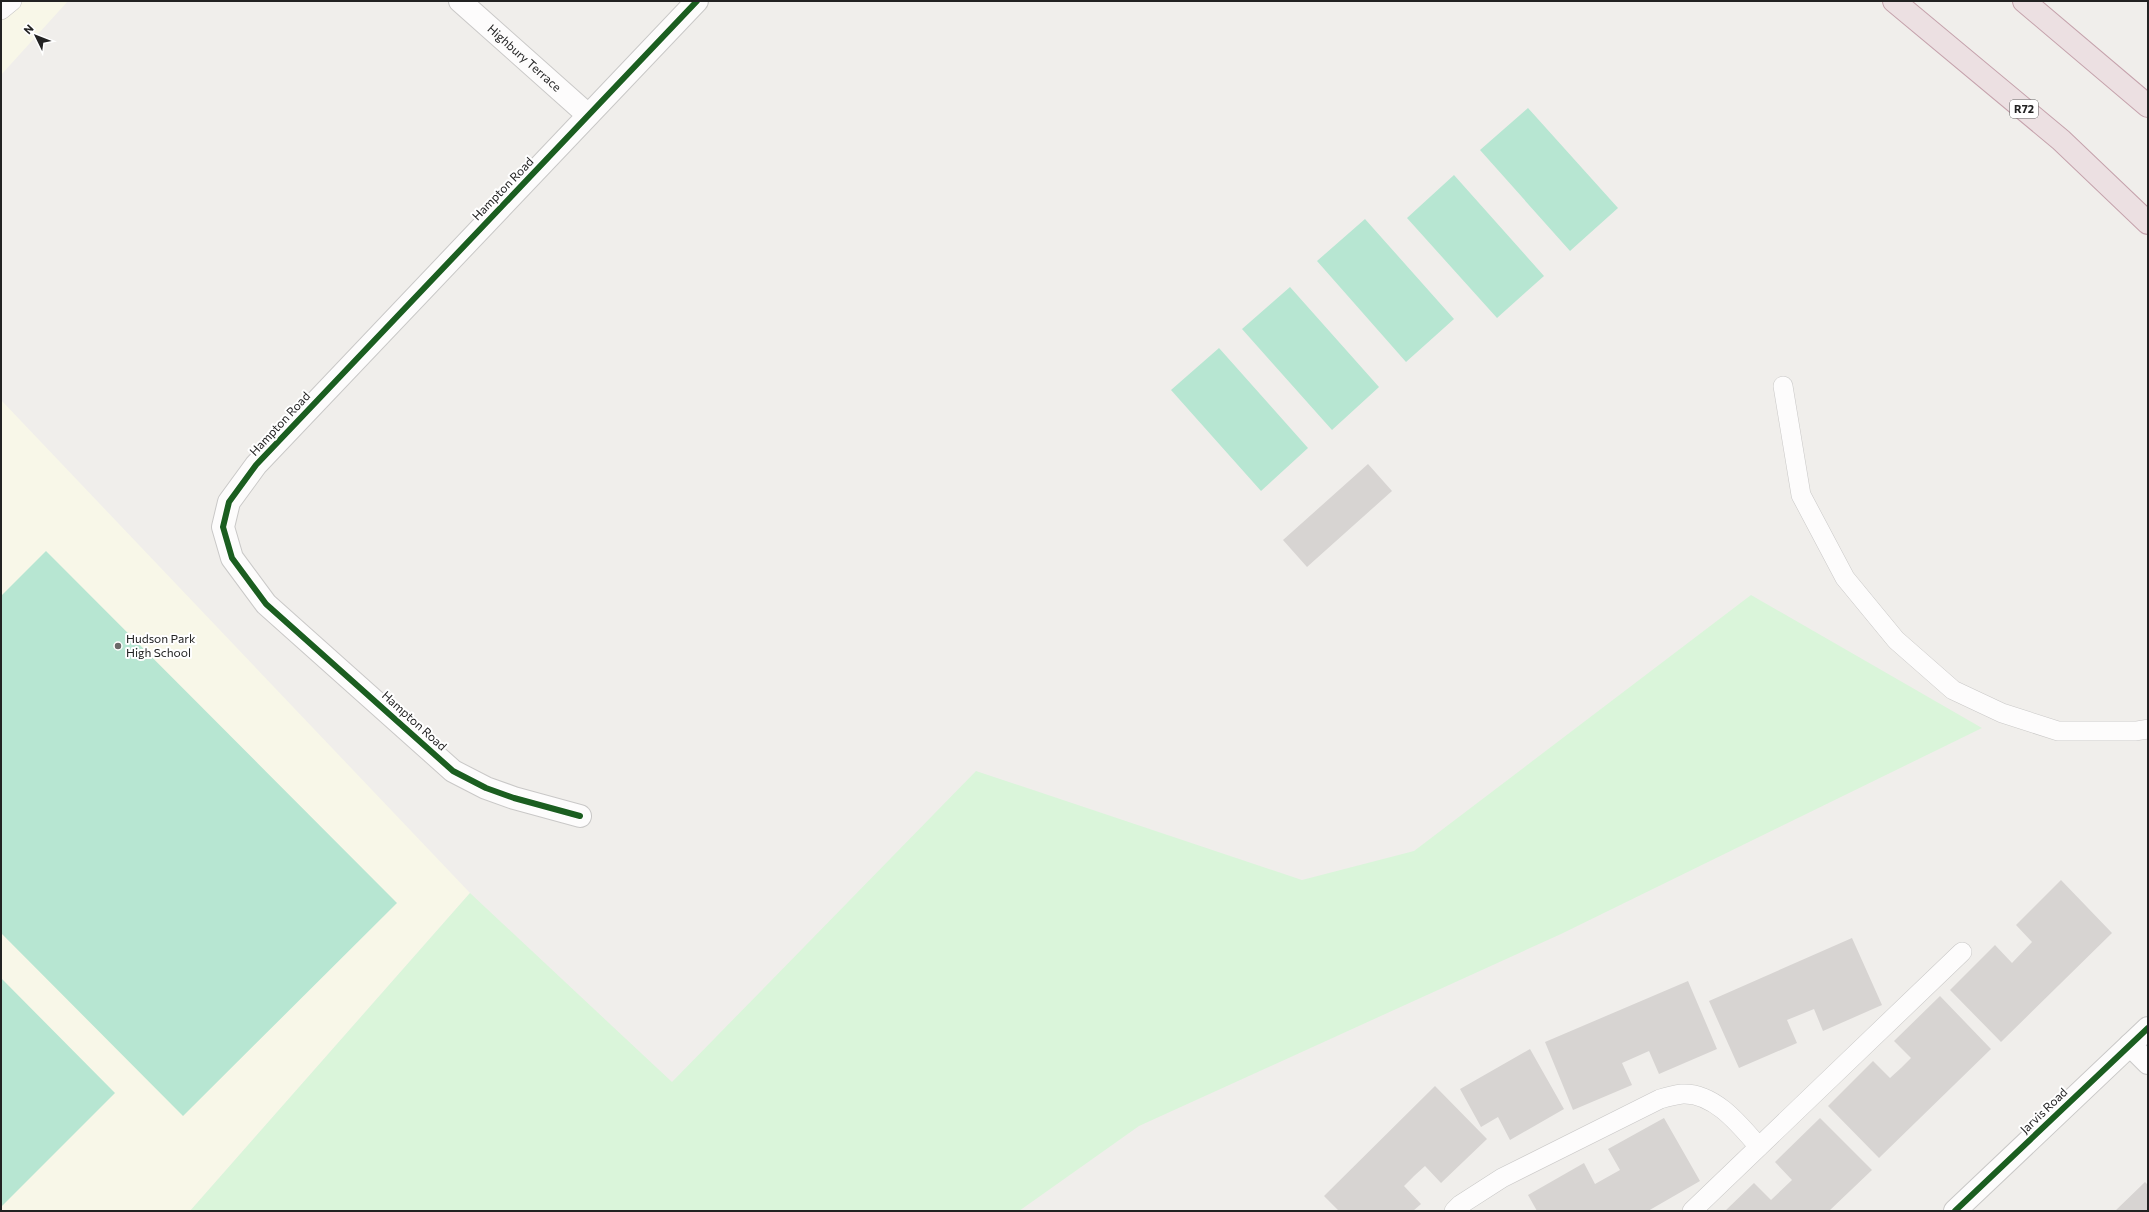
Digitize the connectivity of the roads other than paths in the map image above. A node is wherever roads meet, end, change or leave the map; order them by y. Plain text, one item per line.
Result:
1 (12, 1) edge
2 (460, 1) edge
3 (697, 1) edge
4 (1894, 1) edge
5 (2024, 1) edge
6 (1, 10) edge
7 (2148, 106) edge
8 (588, 115) junction
9 (2148, 224) edge
10 (1783, 386) dead end
11 (2148, 729) edge
12 (580, 816) dead end
13 (1962, 952) dead end
14 (2148, 1028) edge
15 (2130, 1045) junction
16 (2148, 1063) edge
17 (1759, 1147) junction
18 (1454, 1211) edge
19 (1692, 1211) edge
20 (1955, 1211) edge

1 - 6 lane
2 - 8 street, Highbury Terrace
3 - 8 street, Hampton Road
4 - 9 highway, R72
5 - 7 highway
8 - 12 street, Hampton Road
10 - 11 lane
13 - 17 lane
14 - 15 street, Jarvis Road
15 - 16 street
15 - 20 street, Jarvis Road
17 - 18 lane
17 - 19 lane

